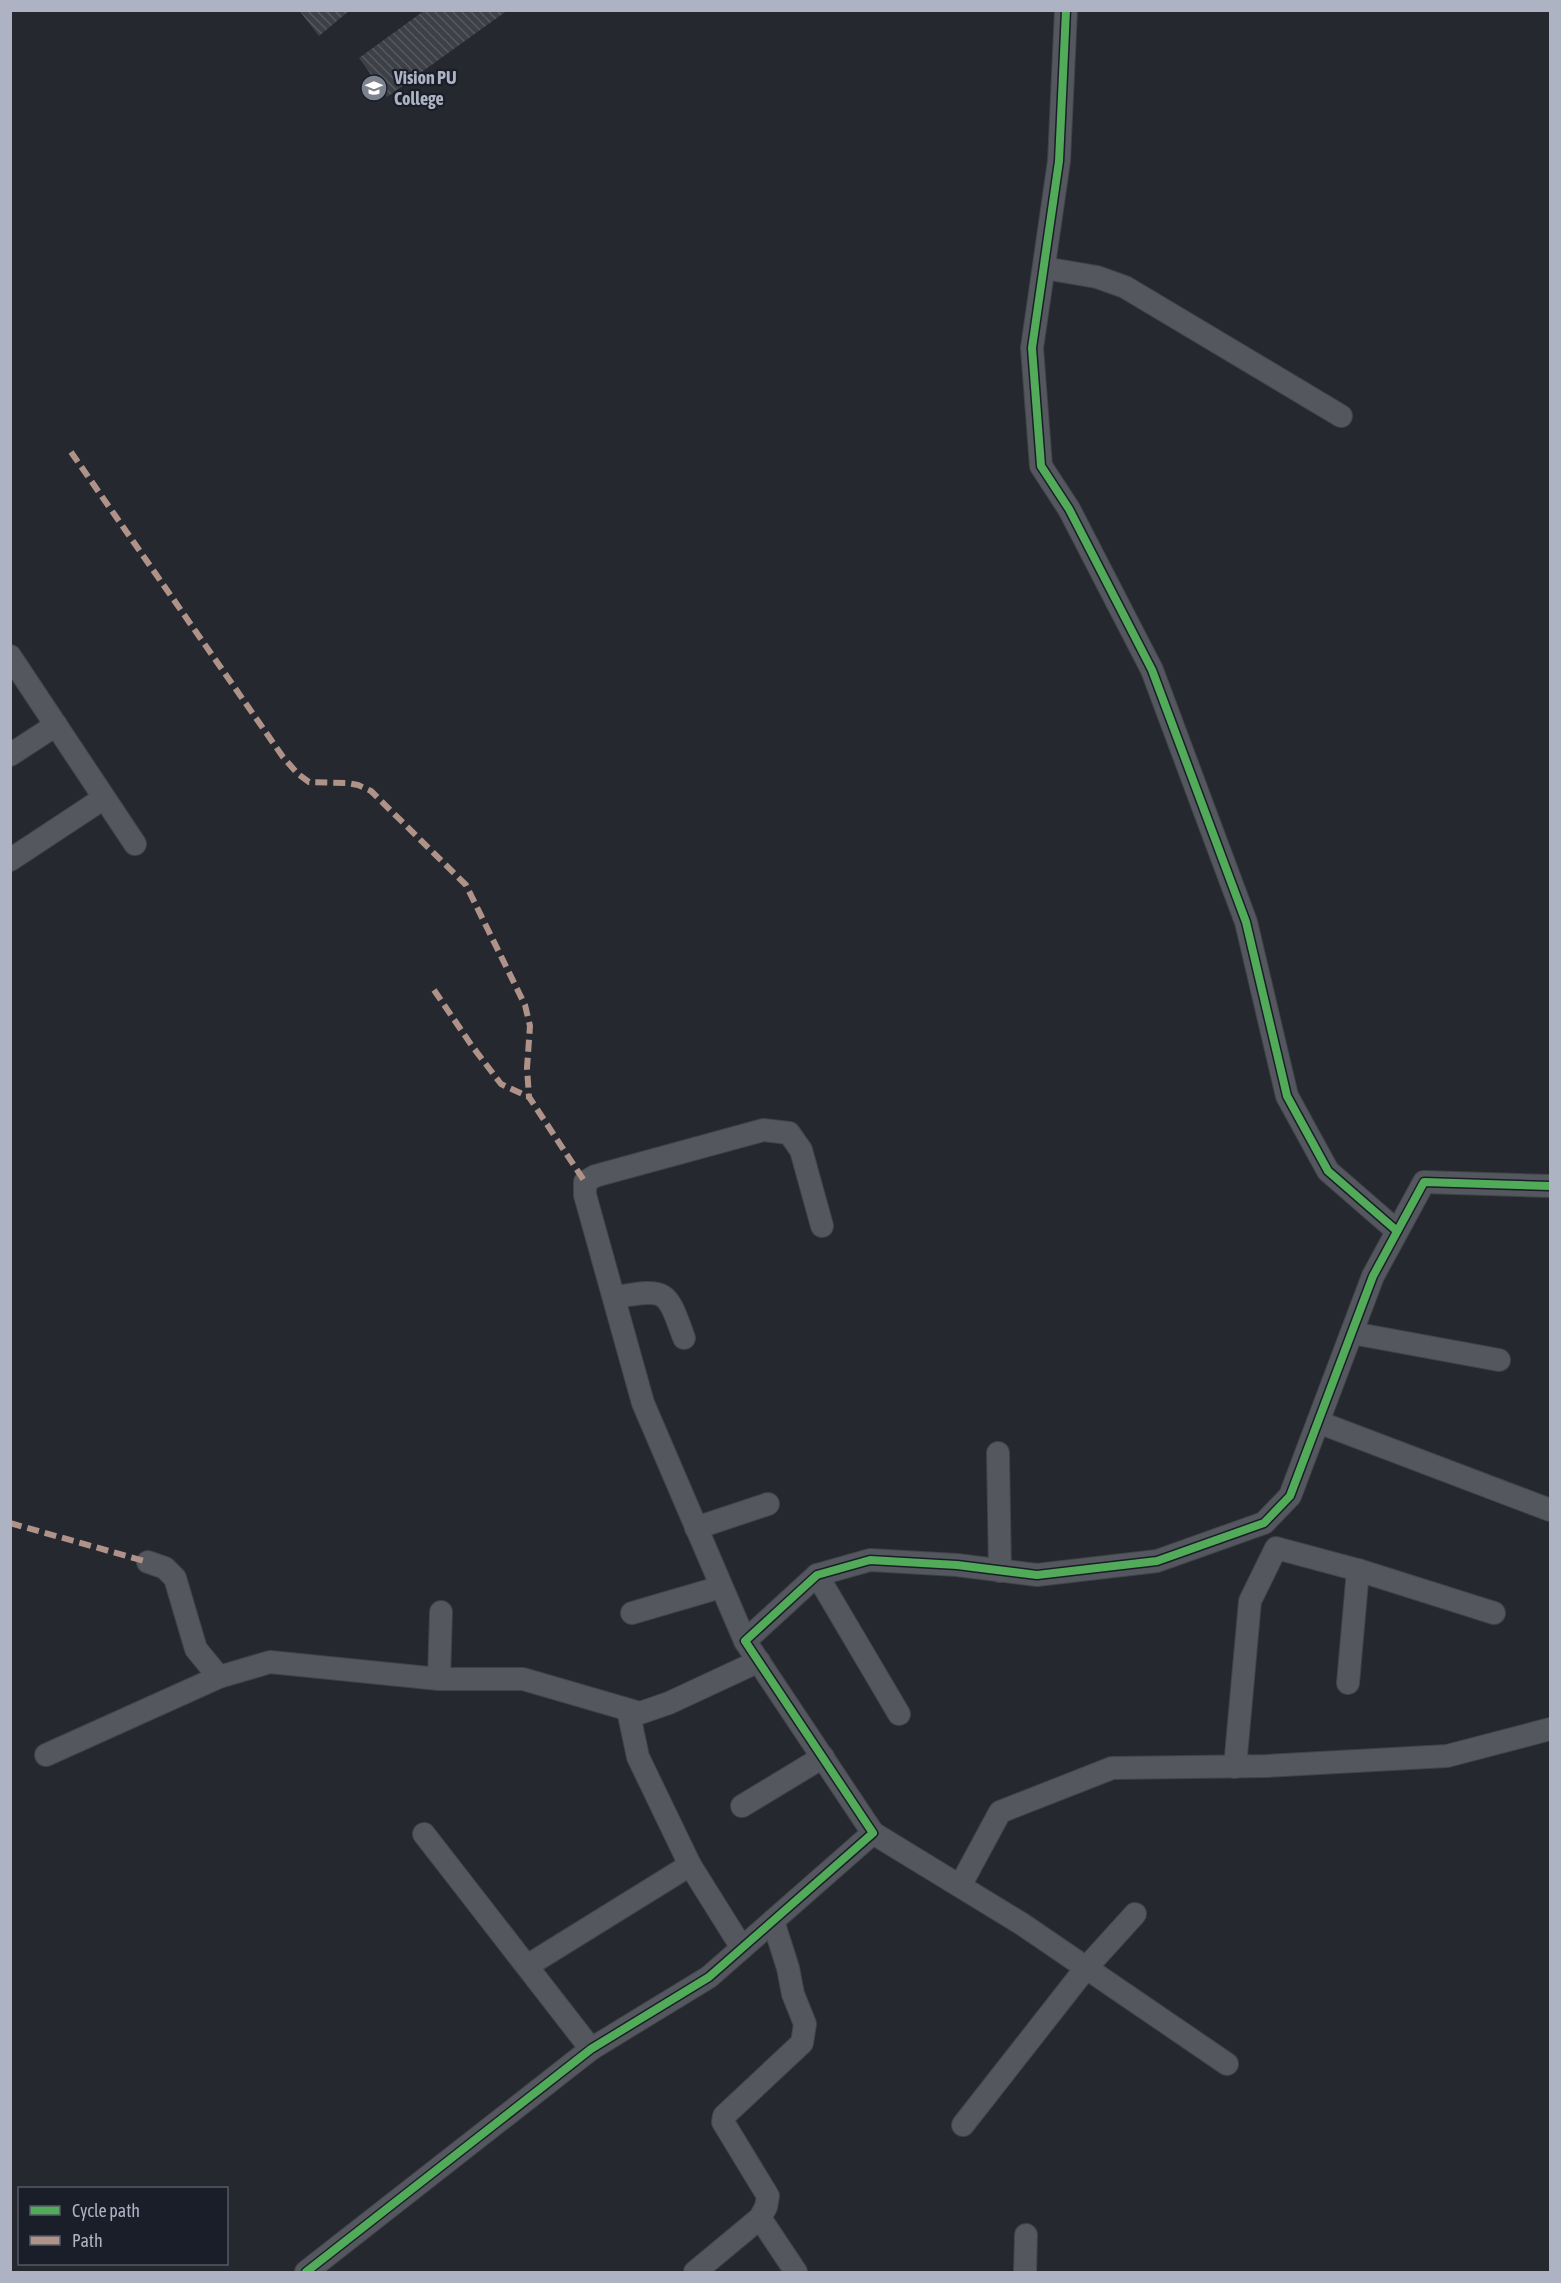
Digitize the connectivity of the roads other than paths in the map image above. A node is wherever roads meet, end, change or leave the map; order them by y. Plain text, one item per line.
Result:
1 (1066, 10) edge
2 (1044, 268) junction
3 (1341, 416) dead end
4 (10, 656) edge
5 (56, 725) junction
6 (10, 755) edge
7 (104, 798) junction
8 (135, 844) dead end
9 (10, 860) edge
10 (1551, 1186) edge
11 (822, 1226) dead end
12 (1397, 1231) junction
13 (615, 1298) junction
14 (1352, 1333) junction
15 (684, 1338) dead end
16 (1499, 1360) dead end
17 (1318, 1422) junction
18 (998, 1453) dead end
19 (768, 1504) dead end
20 (1551, 1510) edge
21 (1264, 1523) junction
22 (696, 1528) junction
23 (1276, 1548) junction
24 (148, 1562) dead end
25 (1358, 1570) junction
26 (1000, 1571) junction
27 (817, 1575) junction
28 (721, 1587) junction
29 (441, 1612) dead end
30 (632, 1613) dead end
31 (1494, 1613) dead end
32 (745, 1641) junction
33 (759, 1661) junction
34 (219, 1677) junction
35 (439, 1679) junction
36 (1348, 1683) dead end
37 (628, 1710) junction
38 (899, 1714) dead end
39 (1551, 1729) edge
40 (46, 1755) dead end
41 (823, 1757) junction
42 (1235, 1767) junction
43 (742, 1806) dead end
44 (873, 1833) junction
45 (424, 1834) dead end
46 (690, 1865) junction
47 (960, 1886) junction
48 (1135, 1914) dead end
49 (773, 1920) junction
50 (742, 1948) junction
51 (527, 1966) junction
52 (1086, 1968) junction
53 (591, 2049) junction
54 (1227, 2064) dead end
55 (963, 2125) dead end
56 (760, 2218) junction
57 (1026, 2235) dead end
58 (312, 2271) edge
59 (695, 2272) edge
60 (796, 2272) edge
61 (1025, 2272) edge

1 - 2 street
2 - 3 street
2 - 12 street
4 - 5 street
5 - 6 street
5 - 7 street
7 - 8 street
7 - 9 street
10 - 12 street
11 - 13 street
12 - 14 street
13 - 15 street
13 - 22 street
14 - 16 street
14 - 17 street
17 - 20 street
17 - 21 street
18 - 26 street
19 - 22 street
21 - 23 street
21 - 26 street
22 - 28 street
23 - 25 street
23 - 42 street
24 - 34 street
25 - 31 street
25 - 36 street
26 - 27 street
27 - 32 street
27 - 38 street
28 - 30 street
28 - 32 street
29 - 35 street
32 - 33 street
33 - 37 street
33 - 41 street
34 - 35 street
34 - 40 street
35 - 37 street
37 - 46 street
39 - 42 street
41 - 43 street
41 - 44 street
42 - 47 street
44 - 47 street
44 - 49 street
45 - 51 street
46 - 50 street
46 - 51 street
47 - 52 street
48 - 52 street
49 - 50 street
49 - 56 street
50 - 53 street
51 - 53 street
52 - 54 street
52 - 55 street
53 - 58 street
56 - 59 street
56 - 60 street
57 - 61 street

